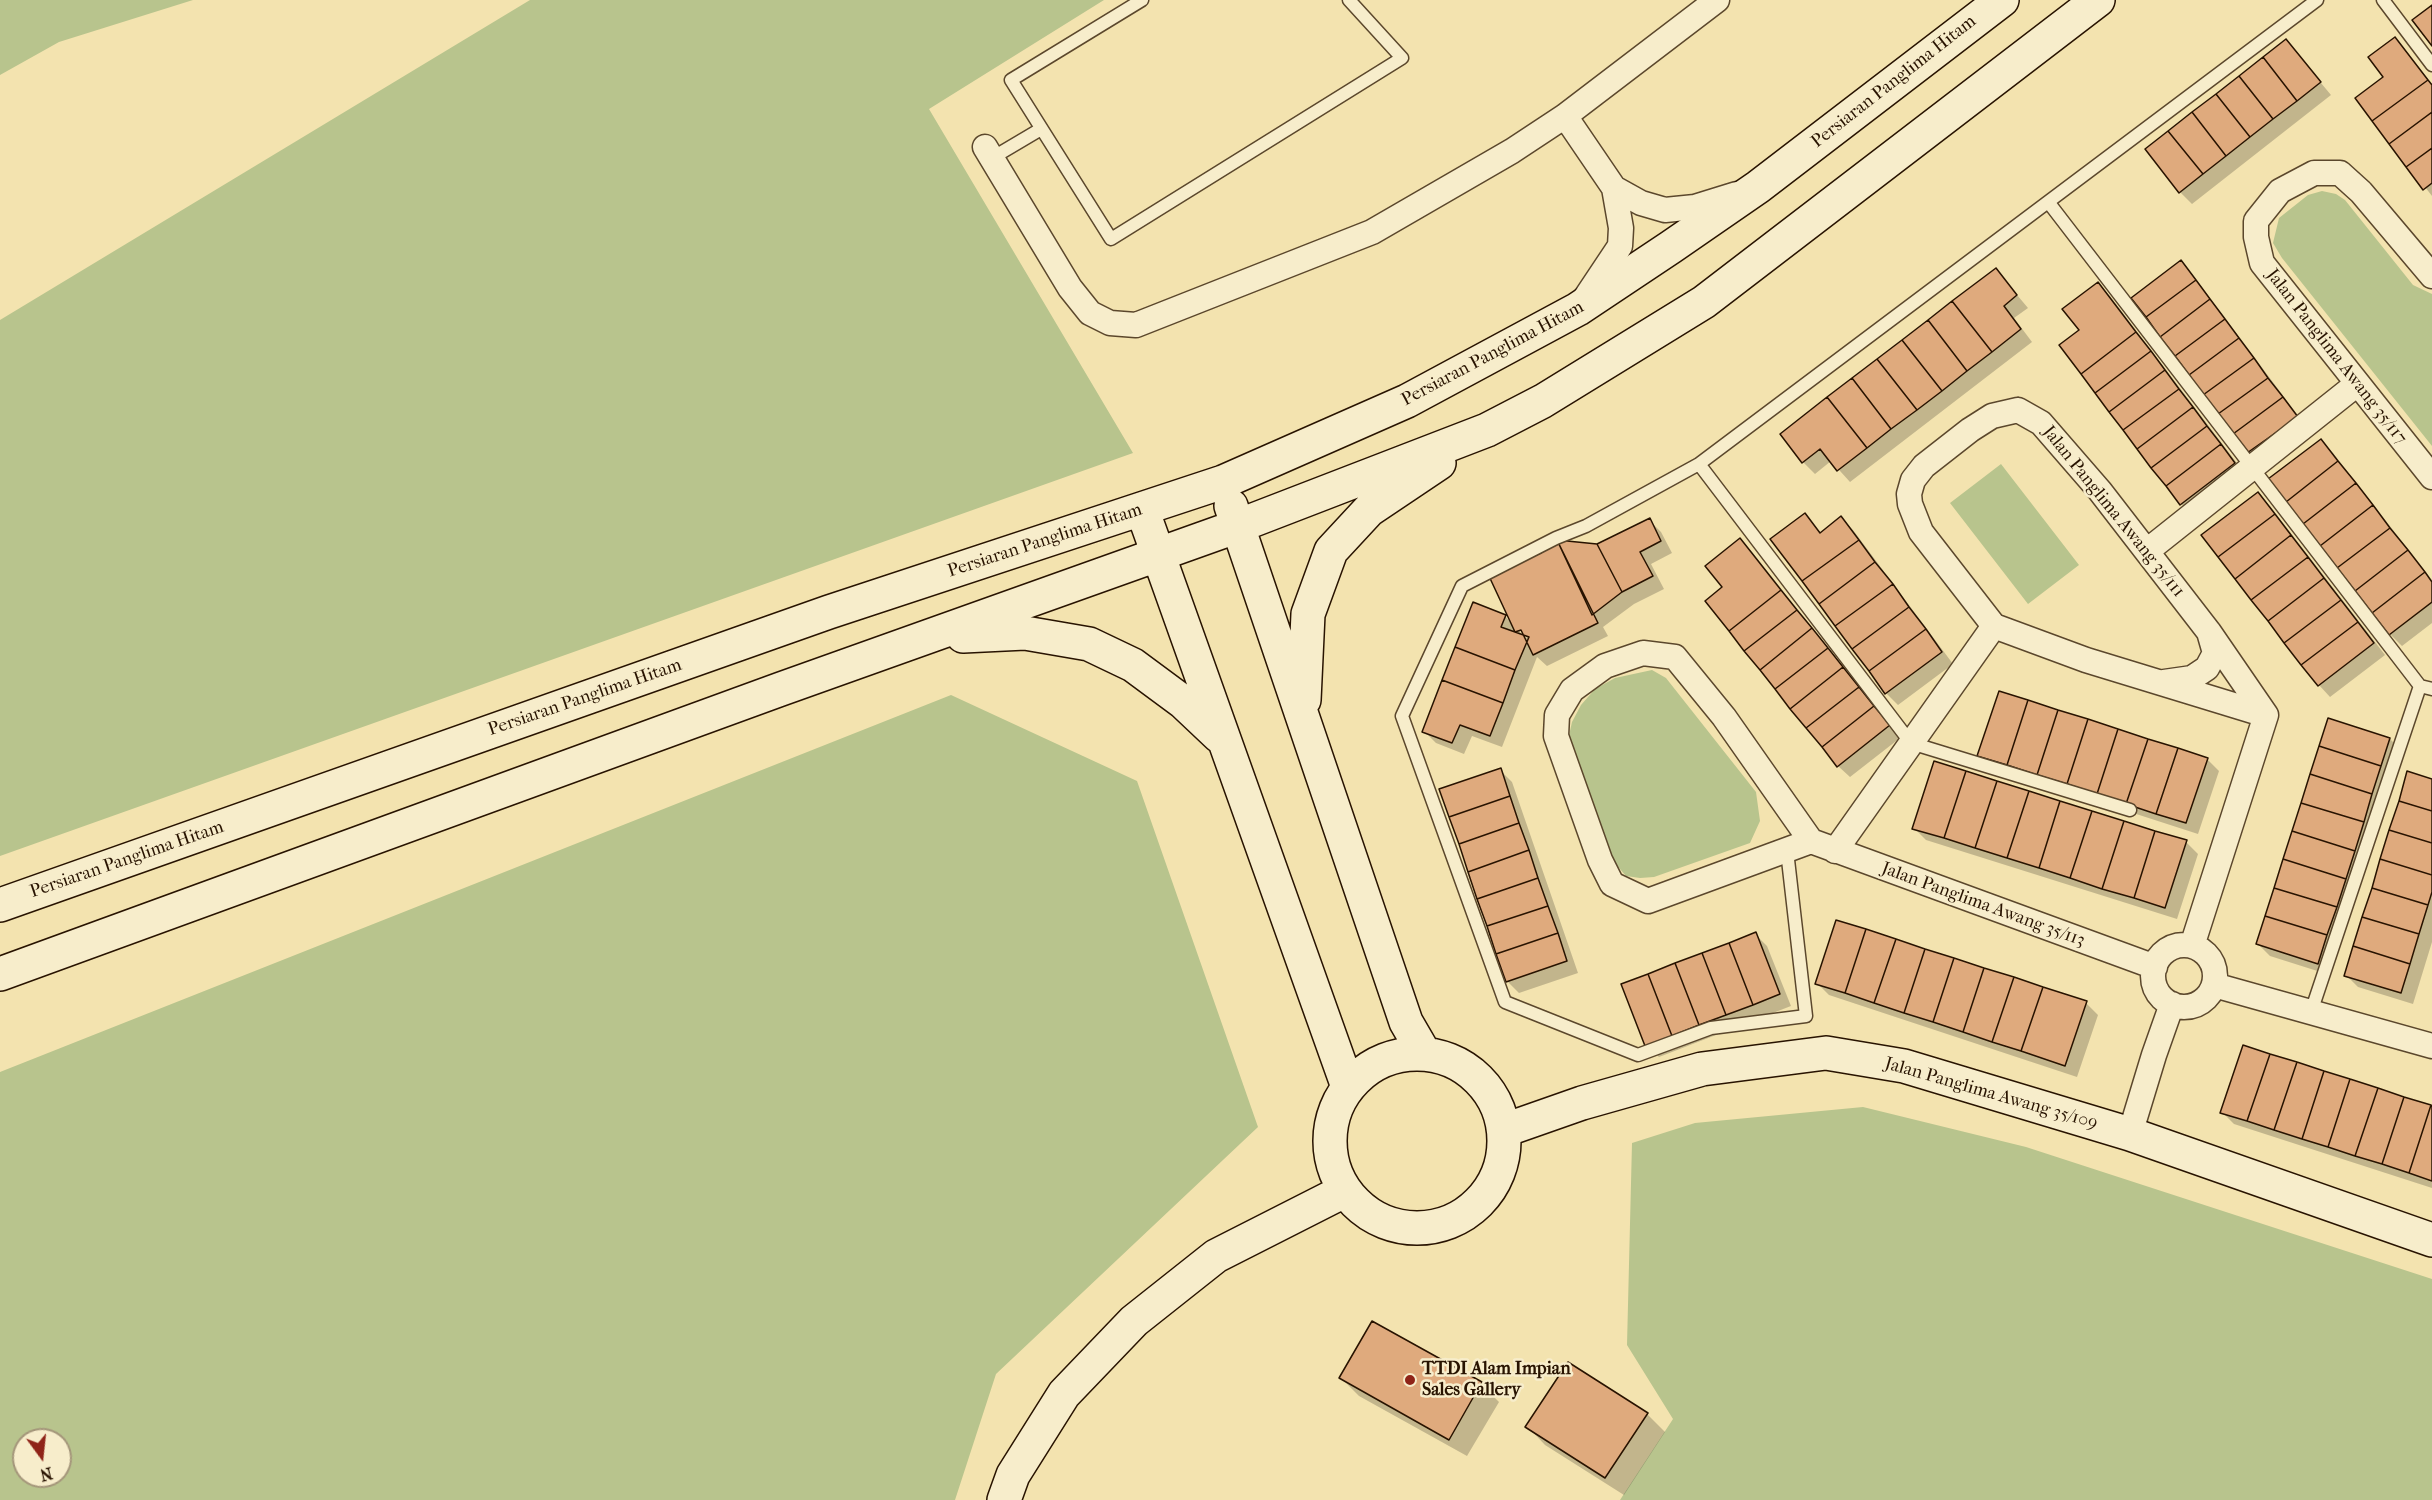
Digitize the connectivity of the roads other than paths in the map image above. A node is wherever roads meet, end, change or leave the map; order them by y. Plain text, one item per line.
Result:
1 (1142, 0) edge
2 (1349, 0) edge
3 (1717, 0) edge
4 (2002, 0) edge
5 (2098, 0) edge
6 (2317, 0) edge
7 (2383, 0) edge
8 (2432, 65) edge
9 (1565, 116) junction
10 (1041, 129) junction
11 (988, 153) joint
12 (1758, 187) junction
13 (1614, 188) junction
14 (2049, 203) junction
15 (2431, 274) edge
16 (1578, 309) junction
17 (2357, 384) junction
18 (1487, 430) junction
19 (1699, 464) junction
20 (2251, 467) junction
21 (2432, 477) edge
22 (1223, 482) junction
23 (1142, 509) junction
24 (1238, 526) junction
25 (2147, 550) junction
26 (1158, 555) junction
27 (1994, 626) junction
28 (2209, 632) junction
29 (929, 638) junction
30 (2163, 682) junction
31 (2426, 688) edge
32 (2266, 715) junction
33 (1303, 717) junction
34 (1224, 742) junction
35 (1911, 743) junction
36 (2130, 810) dead end
37 (1811, 841) junction
38 (1788, 851) junction
39 (1835, 851) junction
40 (0, 905) edge
41 (2192, 946) junction
42 (2155, 967) junction
43 (0, 974) edge
44 (2214, 985) junction
45 (2172, 1004) junction
46 (2312, 1012) junction
47 (2432, 1046) edge
48 (1424, 1053) junction
49 (1348, 1087) junction
50 (1505, 1130) junction
51 (2130, 1134) junction
52 (1344, 1191) junction
53 (2432, 1240) edge
54 (1004, 1500) edge

1 - 10 lane
2 - 10 lane
3 - 9 street
4 - 12 main road, Persiaran Panglima Hitam
5 - 18 main road
6 - 14 lane
7 - 8 lane
9 - 11 street
9 - 13 street
10 - 11 lane
12 - 13 street
12 - 16 main road, Persiaran Panglima Hitam
13 - 16 street
14 - 19 lane
14 - 20 lane
15 - 17 street, Jalan Panglima Awang 35/117
16 - 22 main road, Persiaran Panglima Hitam
17 - 20 street
17 - 21 street, Jalan Panglima Awang 35/117
18 - 24 main road
18 - 33 main road
19 - 35 lane
19 - 38 lane
20 - 25 street
20 - 31 lane
22 - 23 main road, Persiaran Panglima Hitam
22 - 24 main road
23 - 26 main road
23 - 40 main road, Persiaran Panglima Hitam
24 - 26 main road
24 - 33 main road
25 - 27 street, Jalan Panglima Awang 35/111
25 - 28 street, Jalan Panglima Awang 35/111
26 - 29 main road
26 - 34 main road
27 - 30 street
27 - 35 street
28 - 30 street
28 - 32 street, Jalan Panglima Awang 35/111
29 - 34 main road
29 - 43 main road
30 - 32 street
31 - 46 lane
32 - 41 street
33 - 48 main road
34 - 49 main road
35 - 36 lane
35 - 39 street
37 - 38 street
37 - 38 street
37 - 39 street, Jalan Panglima Awang 35/113
39 - 42 street, Jalan Panglima Awang 35/113
41 - 42 street
41 - 44 street
42 - 45 street
44 - 45 street
44 - 46 street
45 - 51 street
46 - 47 street
48 - 49 main road
48 - 50 main road
49 - 52 main road
50 - 51 main road, Jalan Panglima Awang 35/109
50 - 52 main road
51 - 53 main road, Jalan Panglima Awang 35/109
52 - 54 main road

